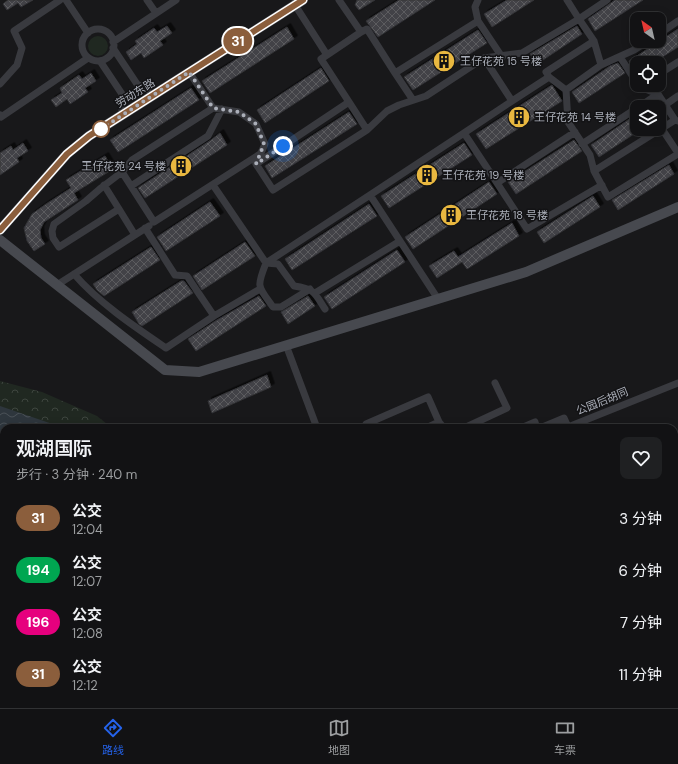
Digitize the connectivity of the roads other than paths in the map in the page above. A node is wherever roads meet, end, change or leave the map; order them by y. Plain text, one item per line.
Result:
1 (60, 0) edge
2 (66, 0) edge
3 (147, 0) edge
4 (176, 0) edge
5 (339, 0) edge
6 (478, 0) edge
7 (567, 0) edge
8 (607, 0) edge
9 (298, 2) edge
10 (156, 13) junction
11 (579, 19) junction
12 (478, 20) junction
13 (678, 21) edge
14 (666, 29) edge
15 (361, 32) junction
16 (88, 33) junction
17 (594, 41) junction
18 (113, 45) junction
19 (637, 48) edge
20 (327, 55) junction
21 (502, 57) junction
22 (620, 57) junction
23 (88, 58) junction
24 (484, 58) junction
25 (100, 61) junction
26 (678, 62) edge
27 (601, 65) junction
28 (666, 70) edge
29 (630, 71) edge
30 (189, 72) junction
31 (395, 73) junction
32 (549, 77) junction
33 (0, 84) edge
34 (566, 90) junction
35 (654, 92) edge
36 (156, 94) junction
37 (658, 94) junction
38 (678, 96) edge
39 (413, 100) junction
40 (649, 100) edge
41 (662, 100) edge
42 (512, 101) junction
43 (349, 102) junction
44 (666, 104) edge
45 (666, 106) edge
46 (213, 108) junction
47 (222, 109) junction
48 (630, 113) edge
49 (0, 115) edge
50 (122, 115) junction
51 (676, 121) edge
52 (666, 126) edge
53 (367, 130) junction
54 (574, 132) junction
55 (464, 133) junction
56 (666, 134) edge
57 (649, 136) edge
58 (582, 144) junction
59 (678, 153) edge
60 (260, 154) junction
61 (256, 164) junction
62 (594, 171) junction
63 (122, 172) junction
64 (497, 183) junction
65 (104, 185) junction
66 (213, 185) junction
67 (602, 185) junction
68 (131, 186) junction
69 (370, 195) junction
70 (678, 207) edge
71 (119, 209) junction
72 (154, 222) junction
73 (146, 228) junction
74 (0, 230) edge
75 (135, 235) junction
76 (0, 240) edge
77 (400, 241) junction
78 (266, 263) junction
79 (74, 274) junction
80 (57, 285) junction
81 (260, 289) junction
82 (312, 291) junction
83 (438, 299) junction
84 (326, 309) dead end
85 (214, 316) junction
86 (286, 345) junction
87 (495, 383) dead end
88 (678, 383) edge
89 (316, 424) edge
90 (366, 424) edge
91 (442, 424) edge
92 (473, 424) edge
93 (549, 424) edge
94 (567, 424) edge
95 (576, 424) edge

1 - 33 street
2 - 16 street
3 - 10 street
4 - 10 street
5 - 15 street
6 - 12 street
7 - 11 street
8 - 11 street
9 - 20 street
9 - 30 street, 劳动东路
10 - 18 street
11 - 17 street
11 - 21 street
12 - 21 street
12 - 31 street
13 - 14 street
15 - 20 street
15 - 31 street
16 - 18 street
16 - 23 street
17 - 27 street
17 - 32 street
18 - 25 street
18 - 36 street
19 - 22 street
20 - 43 street
21 - 24 street
22 - 27 street
22 - 29 street
23 - 25 street
23 - 49 street
24 - 39 street
24 - 42 street
25 - 50 street
26 - 28 street
27 - 34 street
30 - 36 street, 劳动东路
30 - 46 street
31 - 39 street
32 - 34 street
32 - 42 street
34 - 54 street
35 - 37 street
36 - 50 street, 劳动东路
37 - 40 street
37 - 41 street
38 - 44 street
39 - 53 street
42 - 55 street
43 - 53 street
43 - 61 street
45 - 51 street
46 - 47 street
46 - 63 street
47 - 60 street
47 - 68 street
48 - 58 street
50 - 74 street, 劳动东路
51 - 52 street
53 - 61 street
54 - 58 street
54 - 64 street
55 - 64 street
55 - 69 street
56 - 59 street
57 - 62 street
58 - 62 street
59 - 67 street
60 - 61 street
60 - 66 street
62 - 67 street
63 - 65 street
63 - 68 street
64 - 67 street
65 - 71 street
65 - 71 street
66 - 72 street
66 - 78 street
68 - 72 street
69 - 77 street
69 - 78 street
70 - 83 street
71 - 75 street
72 - 73 street
73 - 75 street
73 - 85 street
75 - 79 street
76 - 80 street
77 - 82 street
77 - 83 street
78 - 81 street
78 - 82 street
79 - 80 street
79 - 85 street
80 - 86 street
81 - 82 street
81 - 85 street
82 - 84 street
83 - 86 street
86 - 89 street
87 - 92 street
88 - 95 street, 公园后胡同
90 - 91 street
93 - 94 street, 公园后胡同

